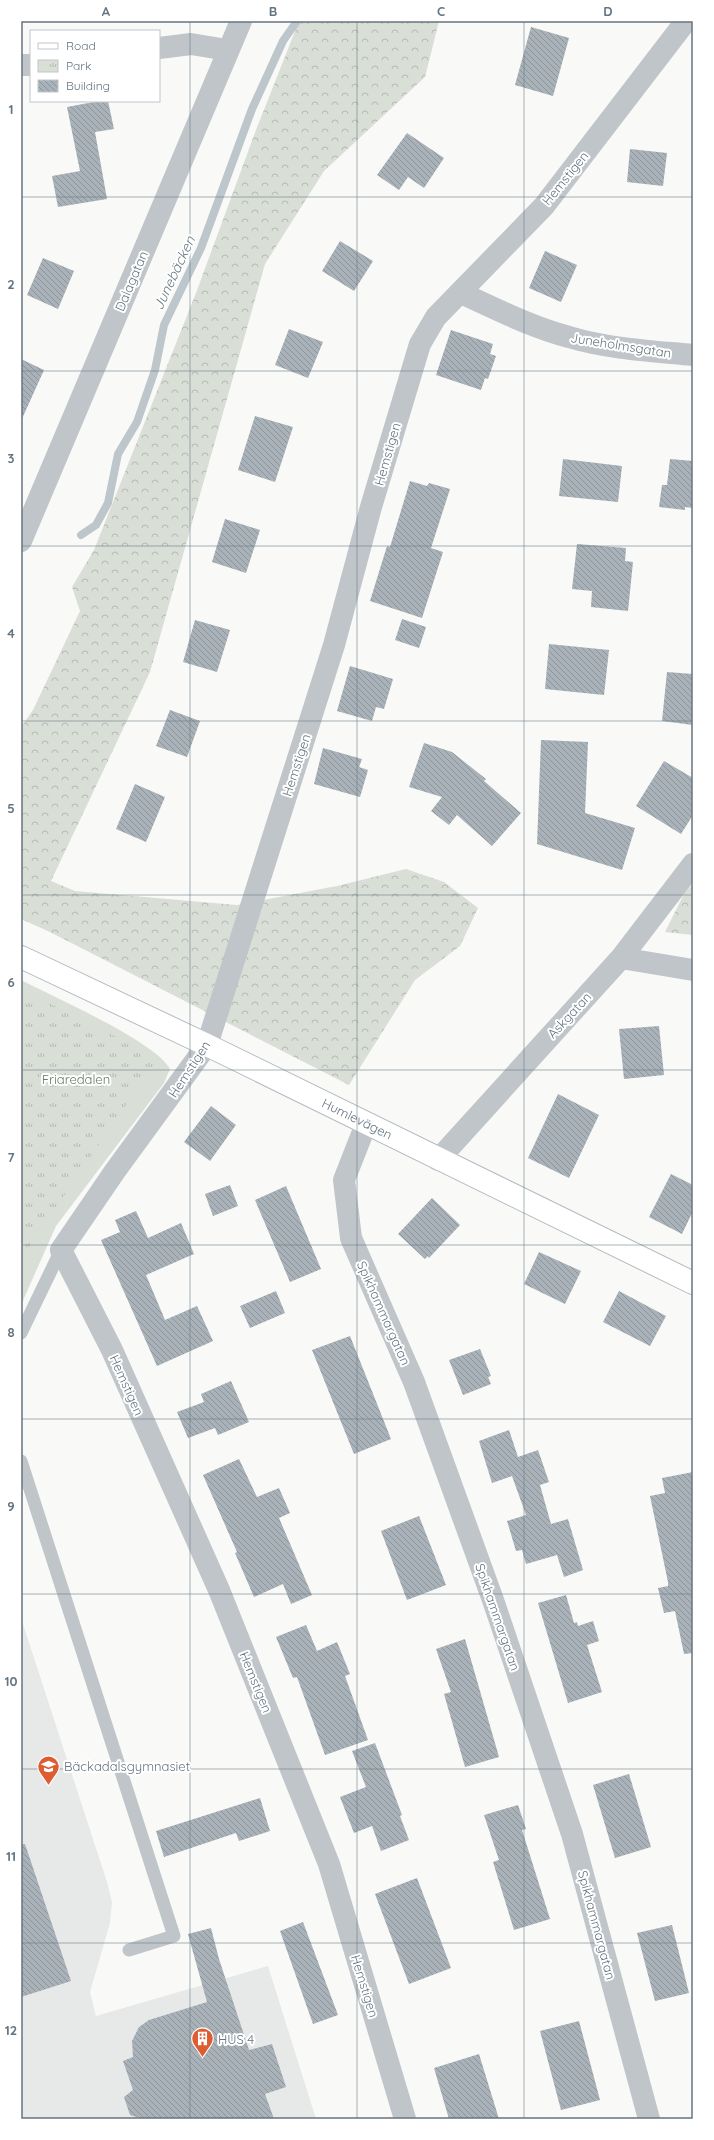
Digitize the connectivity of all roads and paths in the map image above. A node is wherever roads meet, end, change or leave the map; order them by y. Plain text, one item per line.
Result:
1 (241, 21) edge
2 (686, 21) edge
3 (160, 48) edge
4 (227, 50) junction
5 (461, 293) junction
6 (693, 356) edge
7 (21, 541) edge
8 (693, 864) edge
9 (21, 957) edge
10 (621, 958) junction
11 (693, 970) edge
12 (207, 1045) junction
13 (366, 1124) junction
14 (438, 1160) junction
15 (61, 1250) junction
16 (693, 1283) edge
17 (21, 1333) edge
18 (21, 1461) edge
19 (129, 1950) dead end
20 (405, 2119) edge
21 (649, 2119) edge

1 - 4 street, Dalagatan
2 - 5 street, Hemstigen
3 - 4 street
4 - 7 street, Dalagatan
5 - 6 street, Juneholmsgatan
5 - 12 street, Hemstigen
8 - 10 street, Askgatan
9 - 12 street, Humlevägen
10 - 11 street
10 - 14 street, Askgatan
12 - 13 street, Humlevägen
12 - 15 street, Hemstigen
13 - 14 street, Humlevägen
13 - 21 street, Spikhammargatan
14 - 16 street, Humlevägen
15 - 17 lane
15 - 20 street, Hemstigen
18 - 19 lane

